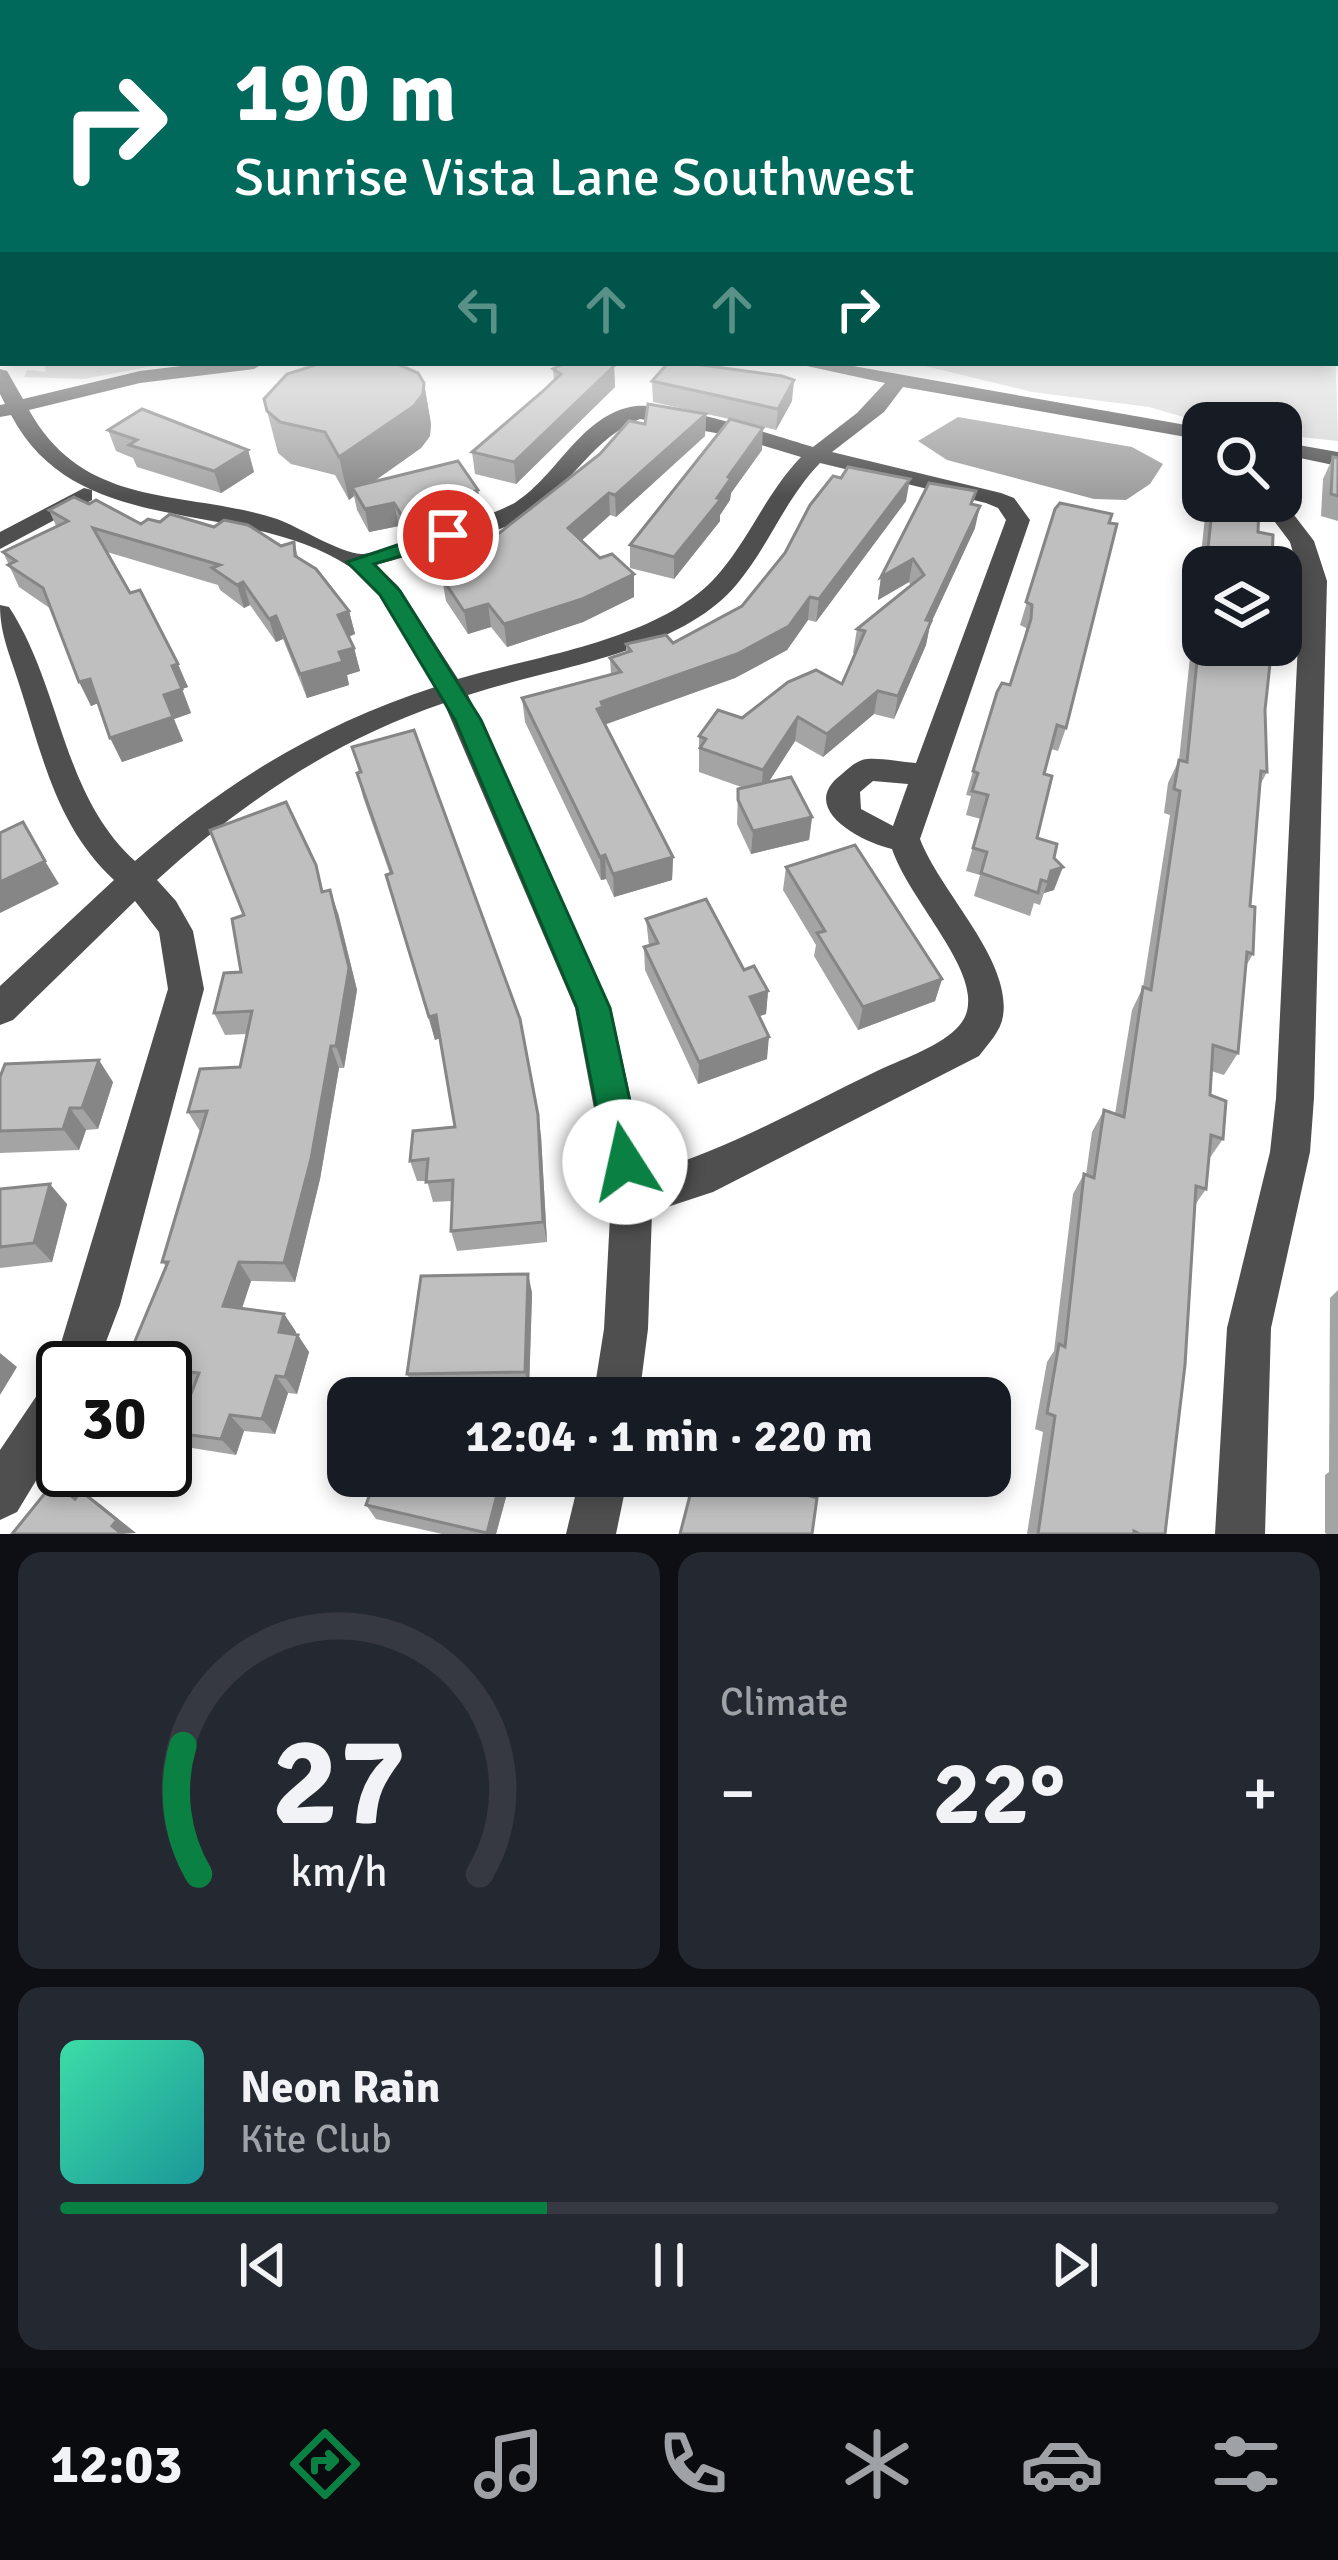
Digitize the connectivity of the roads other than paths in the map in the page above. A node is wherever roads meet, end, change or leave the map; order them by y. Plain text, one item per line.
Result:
1 (230, 366) edge
2 (820, 366) edge
3 (0, 376) edge
4 (897, 380) junction
5 (8, 409) edge
6 (1182, 430) edge
7 (1302, 452) edge
8 (818, 454) junction
9 (1338, 459) edge
10 (100, 487) junction
11 (1287, 522) edge
12 (0, 542) edge
13 (358, 562) junction
14 (0, 613) edge
15 (452, 694) junction
16 (928, 775) junction
17 (904, 839) junction
18 (138, 881) junction
19 (0, 1009) edge
20 (632, 1198) junction
21 (84, 1341) edge
22 (619, 1377) edge
23 (36, 1436) edge
24 (0, 1495) edge
25 (599, 1497) edge
26 (591, 1534) edge
27 (1240, 1534) edge

1 - 5 street
2 - 4 street
3 - 5 street
4 - 6 street
4 - 8 street
5 - 10 street
7 - 9 street
8 - 13 street
8 - 15 street
8 - 16 street
10 - 12 street
10 - 13 street
11 - 27 street
13 - 15 street
14 - 18 street
15 - 18 street
15 - 20 street
16 - 17 street
16 - 17 street
17 - 20 street
18 - 19 street
18 - 21 street
20 - 22 street
23 - 24 street
25 - 26 street

